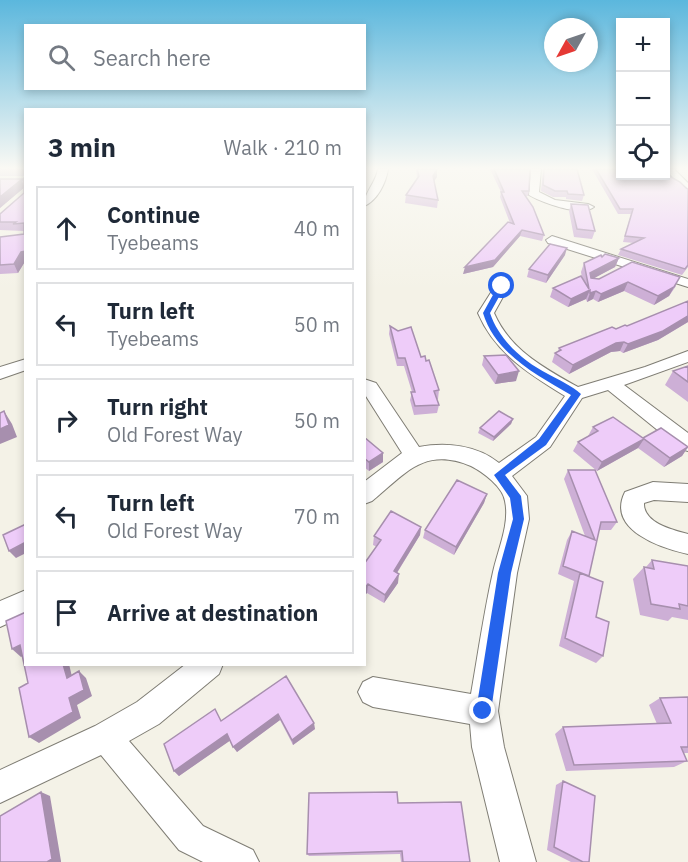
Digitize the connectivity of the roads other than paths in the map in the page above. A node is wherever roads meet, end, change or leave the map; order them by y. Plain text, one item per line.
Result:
1 (552, 240) dead end
2 (688, 283) edge
3 (502, 286) dead end
4 (688, 356) edge
5 (24, 365) edge
6 (0, 373) edge
7 (611, 384) junction
8 (366, 386) edge
9 (576, 394) junction
10 (688, 444) edge
11 (414, 455) junction
12 (499, 475) junction
13 (366, 493) edge
14 (688, 493) edge
15 (688, 544) edge
16 (24, 603) edge
17 (0, 614) edge
18 (207, 666) edge
19 (373, 692) dead end
20 (483, 711) junction
21 (106, 737) junction
22 (0, 787) edge
23 (241, 862) edge
24 (518, 862) edge

1 - 2 street
3 - 9 street
4 - 7 street
5 - 6 street
7 - 9 street
7 - 10 street
8 - 11 street
9 - 12 street
11 - 12 street
11 - 13 street
12 - 20 street
14 - 15 street
16 - 17 street
18 - 21 street
19 - 20 street
20 - 24 street
21 - 22 street
21 - 23 street

